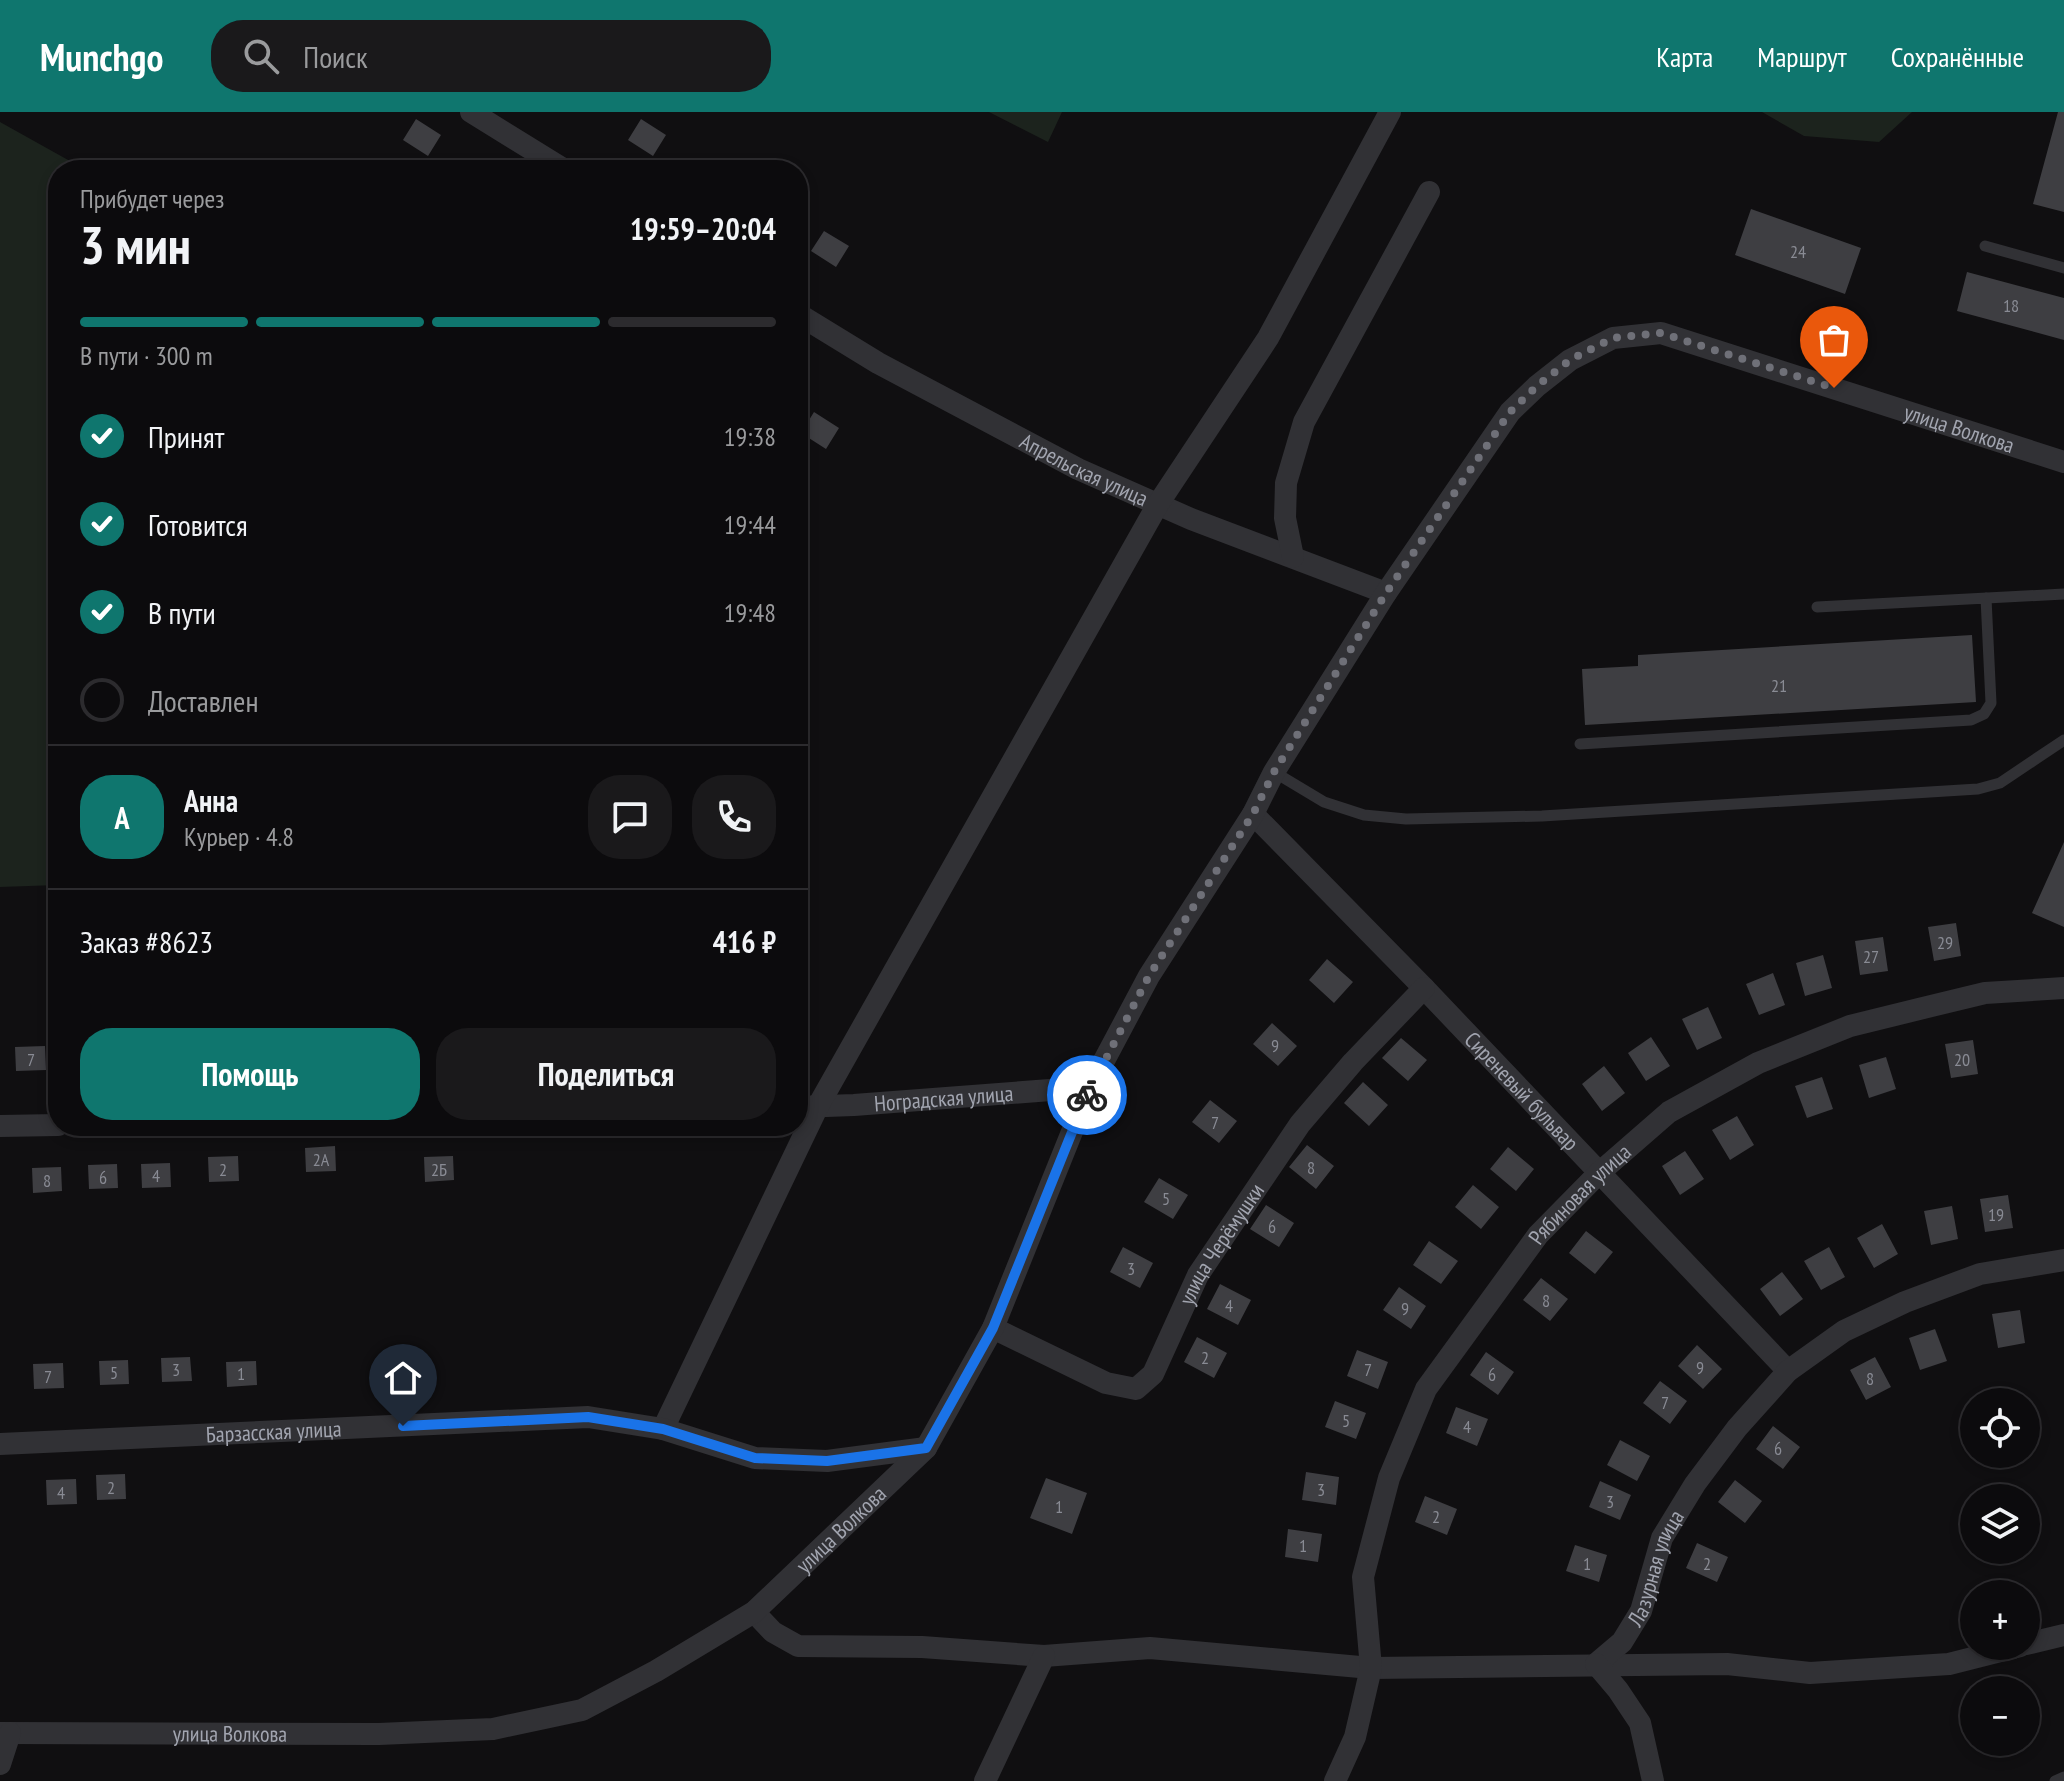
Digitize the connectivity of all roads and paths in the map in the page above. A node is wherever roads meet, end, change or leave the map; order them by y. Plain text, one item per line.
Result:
1 (471, 112) edge
2 (1390, 112) edge
3 (549, 160) edge
4 (1429, 192) dead end
5 (1985, 246) dead end
6 (2064, 268) edge
7 (808, 320) edge
8 (2064, 462) edge
9 (1158, 504) junction
10 (1293, 557) junction
11 (1386, 593) junction
12 (2064, 594) edge
13 (1986, 598) junction
14 (1817, 607) dead end
15 (2064, 740) edge
16 (1580, 744) dead end
17 (1274, 772) junction
18 (1253, 814) junction
19 (1424, 988) junction
20 (2064, 988) edge
21 (1090, 1087) junction
22 (808, 1106) edge
23 (48, 1125) edge
24 (0, 1126) edge
25 (795, 1136) edge
26 (1599, 1173) junction
27 (2064, 1260) edge
28 (993, 1328) junction
29 (1788, 1371) junction
30 (663, 1429) junction
31 (0, 1444) edge
32 (926, 1448) junction
33 (754, 1612) junction
34 (2064, 1635) edge
35 (2040, 1641) edge
36 (1044, 1656) junction
37 (1965, 1660) edge
38 (1596, 1664) junction
39 (1371, 1668) junction
40 (5, 1733) edge
41 (0, 1764) edge
42 (2064, 1777) edge
43 (985, 1781) edge
44 (1335, 1781) edge
45 (1653, 1781) edge
46 (2055, 1781) edge

1 - 3 street
2 - 9 street
4 - 10 street
5 - 6 lane
7 - 9 street, Апрельская улица
8 - 11 street, улица Волкова
9 - 10 street, Апрельская улица
9 - 22 street
10 - 11 street, Апрельская улица
11 - 17 street, улица Волкова
12 - 13 lane
13 - 14 lane
13 - 16 lane
15 - 17 lane
17 - 18 street, улица Волкова
18 - 19 street, Сиреневый бульвар
18 - 21 street, улица Волкова
19 - 26 street, Сиреневый бульвар
19 - 28 street, улица Черёмушки
20 - 26 street, Рябиновая улица
21 - 22 street, Ноградская улица
21 - 28 street, улица Волкова
23 - 24 street
25 - 30 street
26 - 29 street, Сиреневый бульвар
26 - 39 street, Рябиновая улица
27 - 29 street, Лазурная улица
28 - 32 street, улица Волкова
29 - 38 street, Лазурная улица
30 - 31 street, Барзасская улица
30 - 32 street, Барзасская улица
32 - 33 street, улица Волкова
33 - 36 street
33 - 40 street, улица Волкова
34 - 35 street
36 - 39 street
36 - 43 street
37 - 38 street
38 - 39 street
38 - 45 street
39 - 44 street, Рябиновая улица
40 - 41 street
42 - 46 lane

